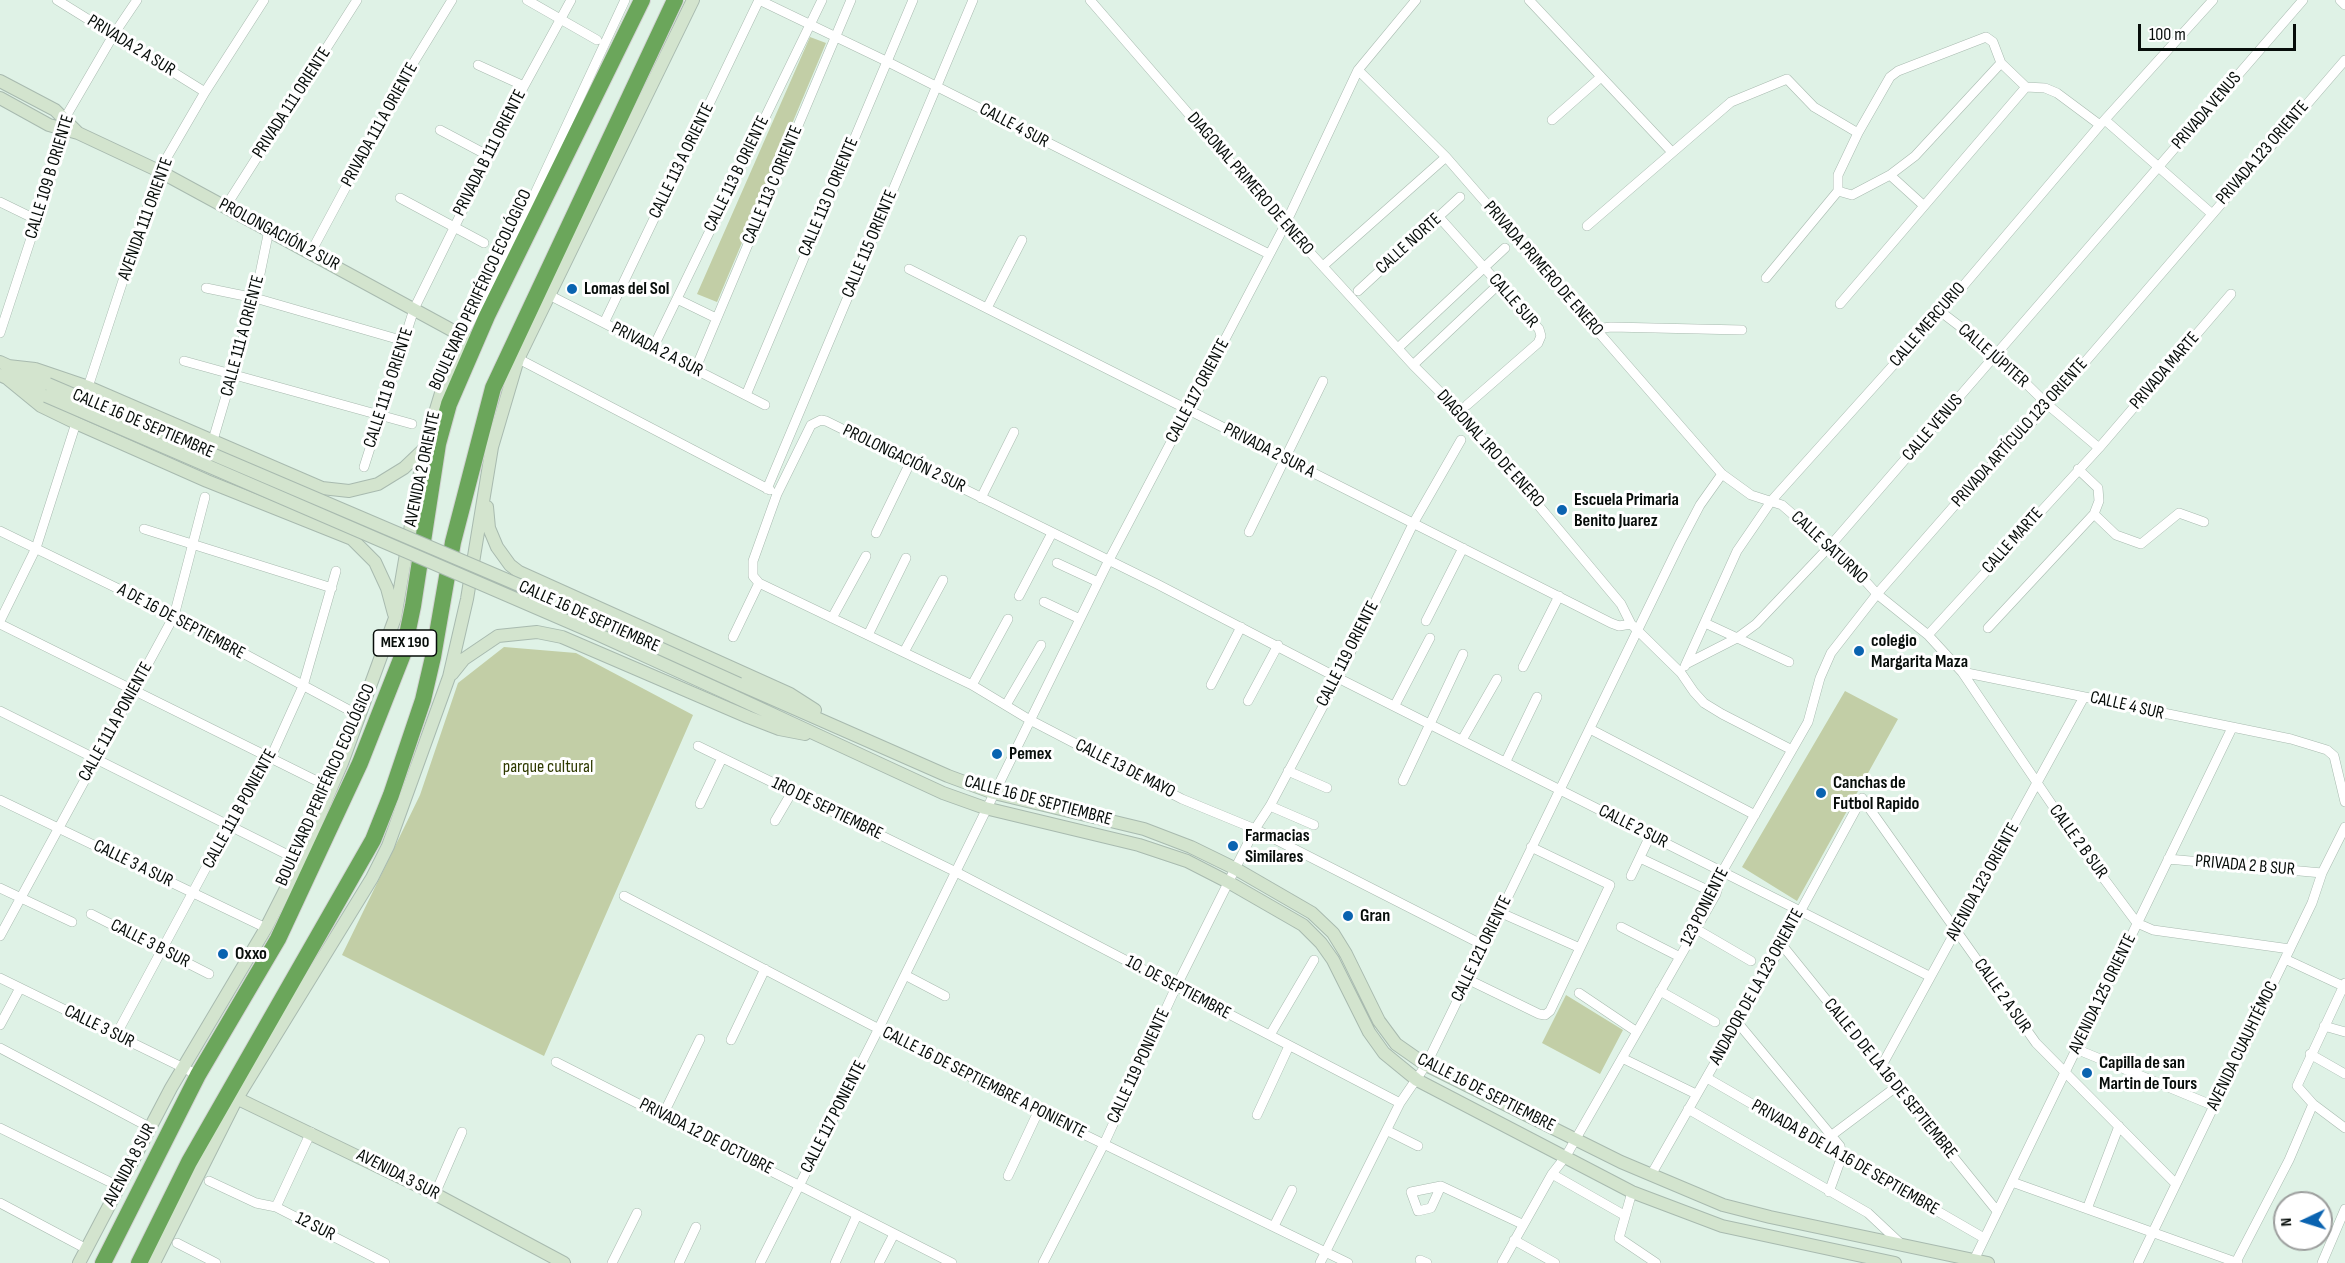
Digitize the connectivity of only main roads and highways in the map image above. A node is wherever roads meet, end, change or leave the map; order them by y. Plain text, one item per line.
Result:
1 (642, 0) edge
2 (675, 0) edge
3 (693, 0) edge
4 (0, 81) edge
5 (0, 98) edge
6 (63, 124) junction
7 (469, 339) junction
8 (513, 356) junction
9 (4, 371) edge
10 (424, 449) junction
11 (486, 488) junction
12 (395, 618) junction
13 (449, 677) junction
14 (736, 690) junction
15 (842, 728) junction
16 (829, 740) junction
17 (300, 861) joint
18 (190, 1072) junction
19 (232, 1096) junction
20 (80, 1263) edge
21 (103, 1263) edge
22 (139, 1263) edge
23 (154, 1263) edge
24 (564, 1263) edge
25 (1895, 1263) edge
26 (1988, 1263) edge

1 - 7 highway, BOULEVARD PERIFÉRICO ECOLÓGICO / MEX 190
2 - 8 highway, MEX 190
3 - 8 main road
4 - 6 main road, PROLONGACIÓN 2 SUR
5 - 6 main road, PROLONGACIÓN 2 SUR
6 - 7 main road, PROLONGACIÓN 2 SUR
7 - 10 main road, AVENIDA 2 ORIENTE
7 - 18 highway, BOULEVARD PERIFÉRICO ECOLÓGICO / MEX 190
8 - 11 main road
8 - 19 highway, MEX 190
9 - 10 main road
9 - 12 main road
9 - 14 main road, CALLE 16 DE SEPTIEMBRE, bridge
10 - 12 main road, AVENIDA 2 ORIENTE
11 - 13 main road
11 - 15 main road
12 - 17 main road, AVENIDA 2 ORIENTE
13 - 16 main road
13 - 19 main road
14 - 15 main road, CALLE 16 DE SEPTIEMBRE
14 - 16 main road, CALLE 16 DE SEPTIEMBRE
15 - 26 main road, CALLE 16 DE SEPTIEMBRE
16 - 25 main road, CALLE 16 DE SEPTIEMBRE
17 - 18 main road, AVENIDA 8 SUR
18 - 20 main road, AVENIDA 8 SUR
18 - 21 highway, BOULEVARD PERIFÉRICO ECOLÓGICO / MEX 190
19 - 22 highway, MEX 190
19 - 23 main road
19 - 24 main road, AVENIDA 3 SUR

